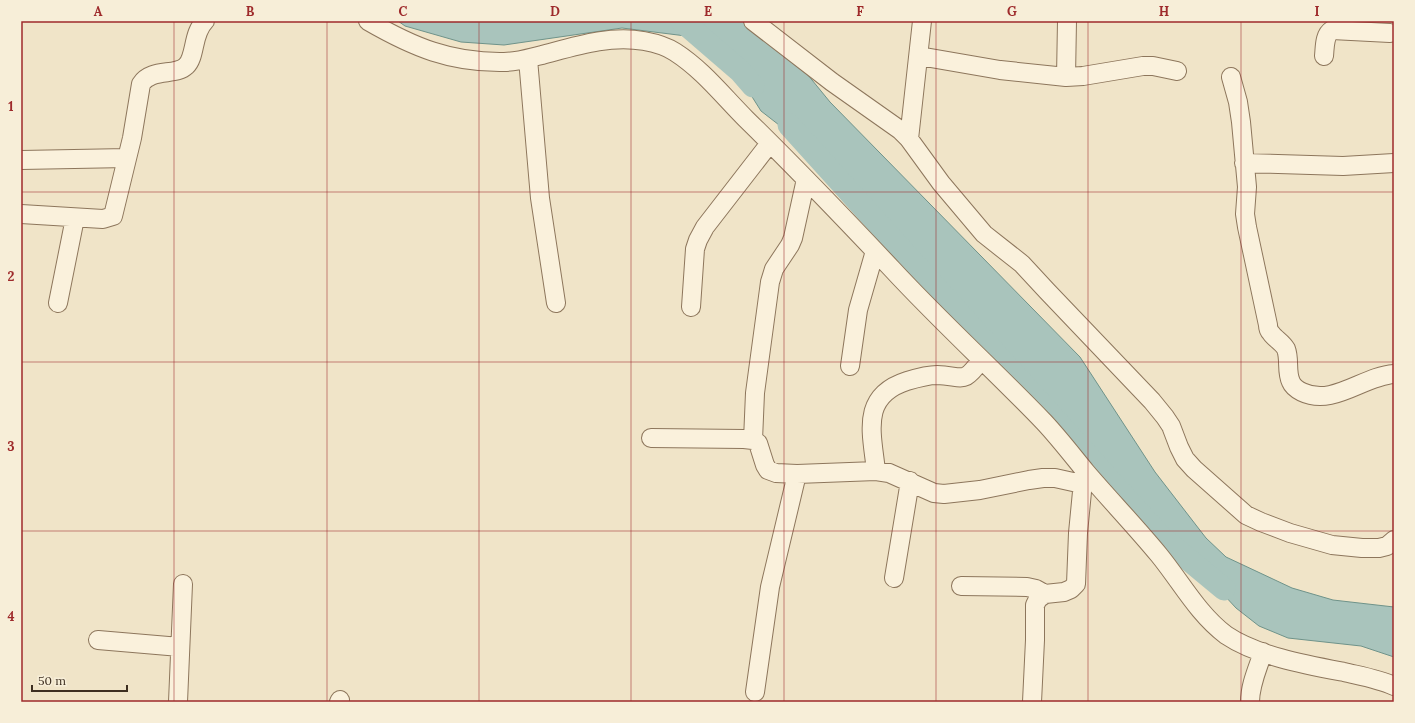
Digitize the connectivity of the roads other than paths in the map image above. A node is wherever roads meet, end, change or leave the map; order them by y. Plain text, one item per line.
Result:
1 (368, 21) edge
2 (753, 21) edge
3 (922, 21) edge
4 (1067, 21) edge
5 (200, 24) edge
6 (1391, 30) edge
7 (919, 56) junction
8 (1324, 56) dead end
9 (528, 59) junction
10 (1177, 71) dead end
11 (1066, 77) junction
12 (1231, 77) dead end
13 (909, 139) junction
14 (770, 143) junction
15 (127, 158) junction
16 (21, 160) edge
17 (1244, 163) junction
18 (1394, 163) edge
19 (806, 179) junction
20 (21, 214) edge
21 (75, 218) junction
22 (875, 251) junction
23 (58, 303) dead end
24 (556, 303) dead end
25 (691, 307) dead end
26 (981, 360) junction
27 (850, 366) dead end
28 (1394, 374) edge
29 (652, 438) dead end
30 (753, 440) junction
31 (876, 471) junction
32 (797, 474) junction
33 (1083, 476) junction
34 (910, 482) junction
35 (1394, 540) edge
36 (894, 578) dead end
37 (183, 584) dead end
38 (961, 586) dead end
39 (1045, 594) junction
40 (98, 640) dead end
41 (180, 647) junction
42 (1263, 652) junction
43 (1394, 686) edge
44 (755, 692) dead end
45 (178, 702) edge
46 (1032, 702) edge
47 (1250, 702) edge

1 - 9 street
2 - 13 street
3 - 7 street
4 - 11 street
5 - 15 street
6 - 8 street
7 - 11 street
7 - 13 street
9 - 14 street
9 - 24 street
10 - 11 street
12 - 17 street
13 - 35 street
14 - 19 street
14 - 25 street
15 - 16 street
15 - 21 street
17 - 18 street
17 - 28 street
19 - 22 street
19 - 30 street
20 - 21 street
21 - 23 street
22 - 26 street
22 - 27 street
26 - 31 street
26 - 33 street
29 - 30 street
30 - 32 street
31 - 32 street
31 - 34 street
32 - 44 street
33 - 34 street
33 - 39 street
33 - 42 street
34 - 36 street
37 - 41 street
38 - 39 street
39 - 46 street
40 - 41 street
41 - 45 street
42 - 43 street
42 - 47 street

